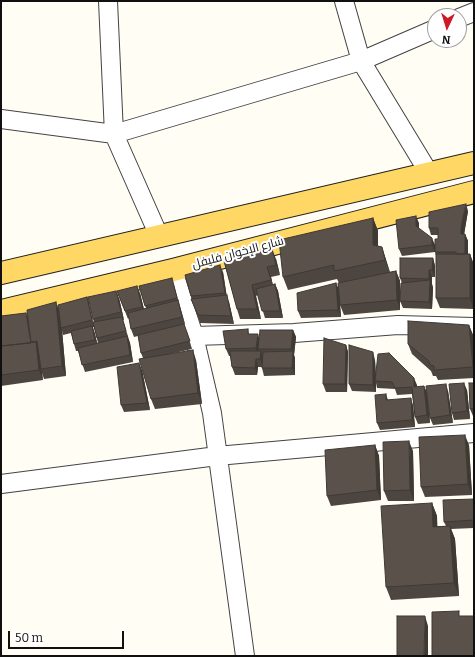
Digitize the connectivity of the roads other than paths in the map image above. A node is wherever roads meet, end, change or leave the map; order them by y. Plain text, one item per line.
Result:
1 (108, 1) edge
2 (344, 1) edge
3 (427, 32) edge
4 (361, 61) junction
5 (1, 119) edge
6 (114, 134) junction
7 (474, 164) edge
8 (429, 173) junction
9 (474, 192) edge
10 (159, 236) junction
11 (173, 270) junction
12 (1, 273) edge
13 (1, 311) edge
14 (474, 327) edge
15 (194, 336) junction
16 (474, 433) edge
17 (217, 456) junction
18 (1, 484) edge
19 (245, 656) edge

1 - 6 street
2 - 4 street
3 - 4 street
4 - 6 street
4 - 8 street
5 - 6 street
6 - 10 street
7 - 8 main road
8 - 10 main road
9 - 11 main road, شارع الإخوان فليفل
10 - 12 main road
11 - 13 main road, شارع الإخوان فليفل
11 - 15 street
14 - 15 street
15 - 17 street
16 - 17 street
17 - 18 street
17 - 19 street

